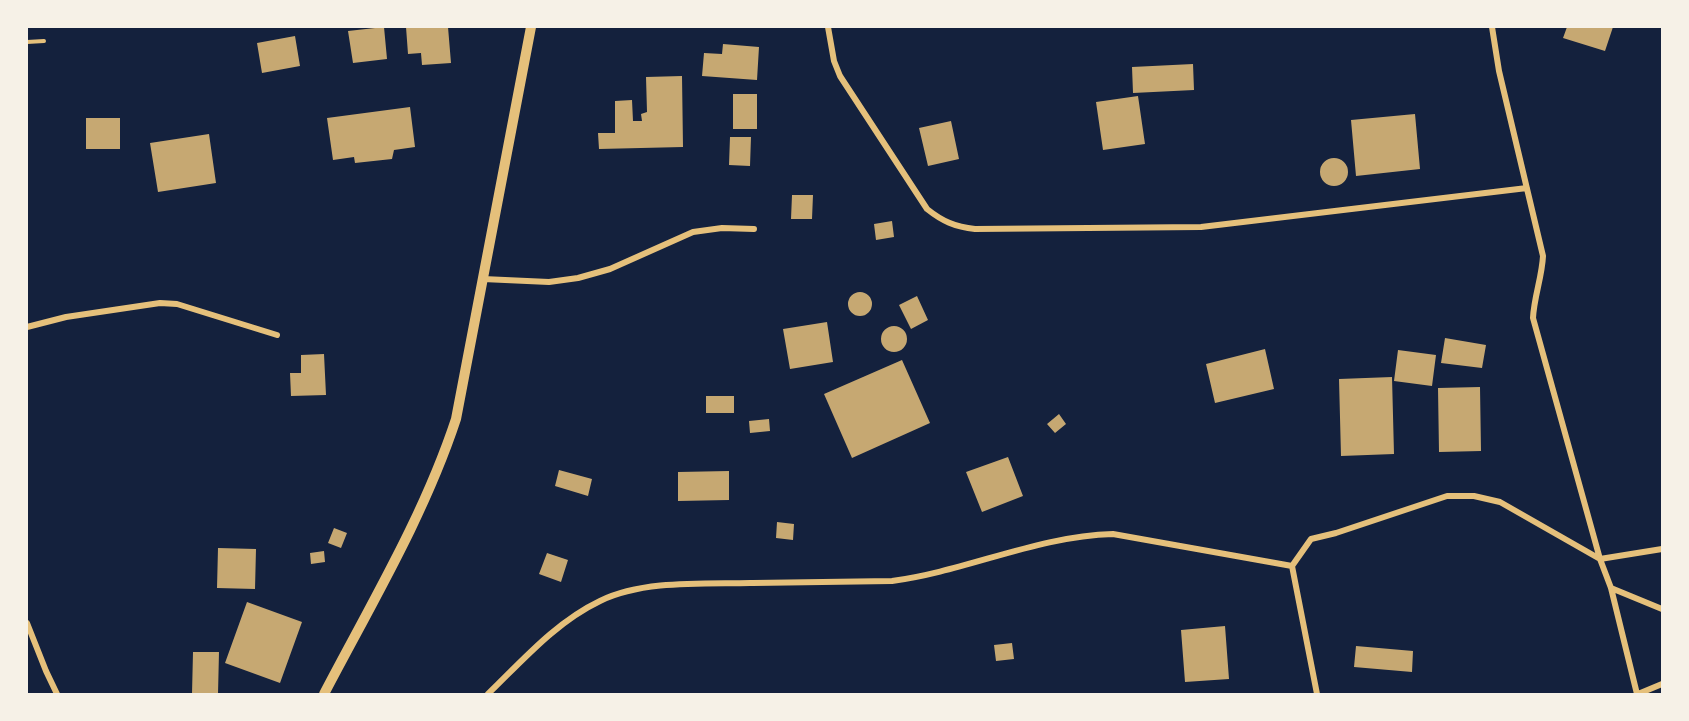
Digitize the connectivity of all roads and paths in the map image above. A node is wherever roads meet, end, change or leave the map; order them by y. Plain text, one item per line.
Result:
1 (531, 27) edge
2 (828, 27) edge
3 (1492, 27) edge
4 (44, 41) dead end
5 (27, 42) edge
6 (1527, 188) junction
7 (754, 230) dead end
8 (483, 279) junction
9 (27, 327) edge
10 (277, 335) dead end
11 (1662, 549) edge
12 (1600, 559) junction
13 (1292, 566) junction
14 (1611, 588) junction
15 (1662, 609) edge
16 (27, 623) edge
17 (1662, 684) edge
18 (57, 694) edge
19 (324, 694) edge
20 (488, 694) edge
21 (1317, 694) edge
22 (1637, 694) edge

1 - 8 street
2 - 6 street
3 - 6 street
4 - 5 path
6 - 12 street
7 - 8 street
8 - 19 street
9 - 10 street
11 - 12 street
12 - 13 street
12 - 14 street
13 - 20 street
13 - 21 street
14 - 15 street
14 - 22 street
16 - 18 street
17 - 22 street

